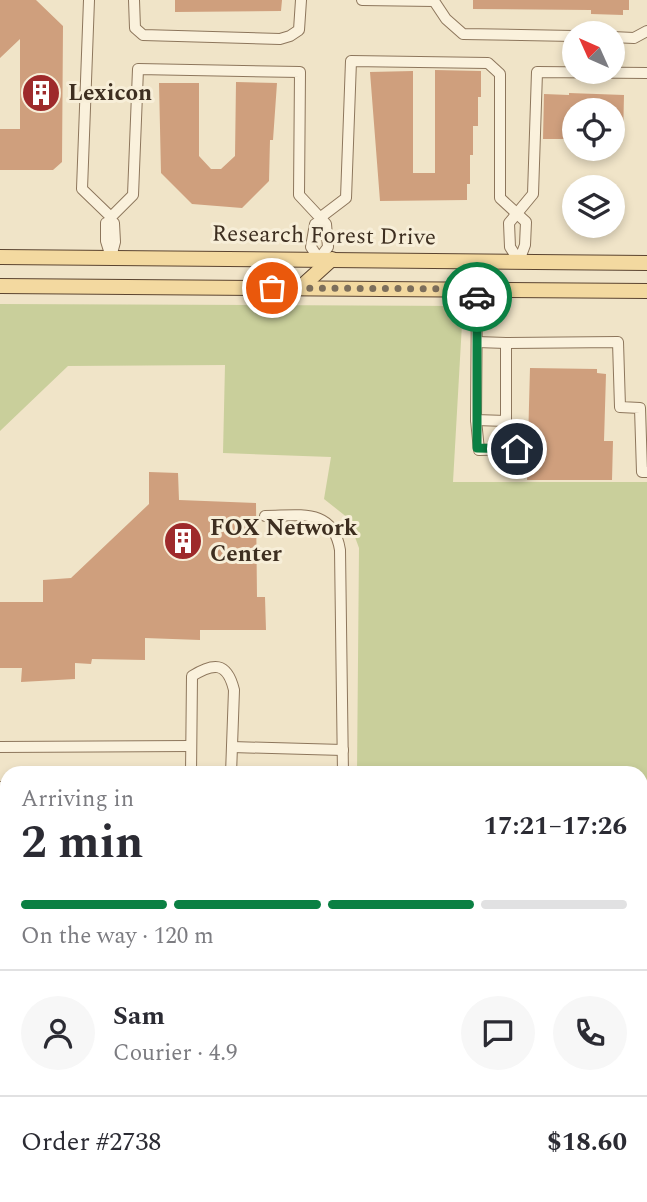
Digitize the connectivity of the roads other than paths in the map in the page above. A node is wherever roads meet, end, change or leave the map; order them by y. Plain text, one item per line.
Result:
1 (89, 0) edge
2 (134, 0) edge
3 (301, 0) edge
4 (362, 0) edge
5 (647, 31) edge
6 (562, 36) edge
7 (625, 38) edge
8 (647, 73) edge
9 (516, 215) junction
10 (111, 219) junction
11 (321, 219) junction
12 (0, 257) edge
13 (111, 257) junction
14 (326, 259) junction
15 (519, 261) junction
16 (647, 263) edge
17 (0, 286) edge
18 (300, 288) junction
19 (477, 289) junction
20 (647, 291) edge
21 (477, 342) junction
22 (506, 343) junction
23 (476, 421) junction
24 (517, 449) dead end
25 (647, 472) edge
26 (265, 516) dead end
27 (191, 746) junction
28 (0, 747) edge
29 (232, 747) junction
30 (343, 750) junction
31 (191, 766) edge
32 (231, 766) edge
33 (343, 766) edge

1 - 10 street
2 - 3 street
4 - 6 street
5 - 7 street
8 - 9 street
9 - 11 street
9 - 15 street
10 - 11 street
10 - 13 street
11 - 14 street
12 - 13 main road, Research Forest Drive
13 - 14 main road, Research Forest Drive
14 - 15 main road, Research Forest Drive
14 - 18 main road
15 - 16 main road, Research Forest Drive
17 - 18 main road
18 - 19 main road
19 - 20 main road
19 - 21 street
21 - 22 street
21 - 23 street
22 - 23 street
22 - 25 street
23 - 24 street
26 - 30 street
27 - 28 street
27 - 29 street
27 - 31 street
29 - 30 street
29 - 32 street
30 - 33 street

